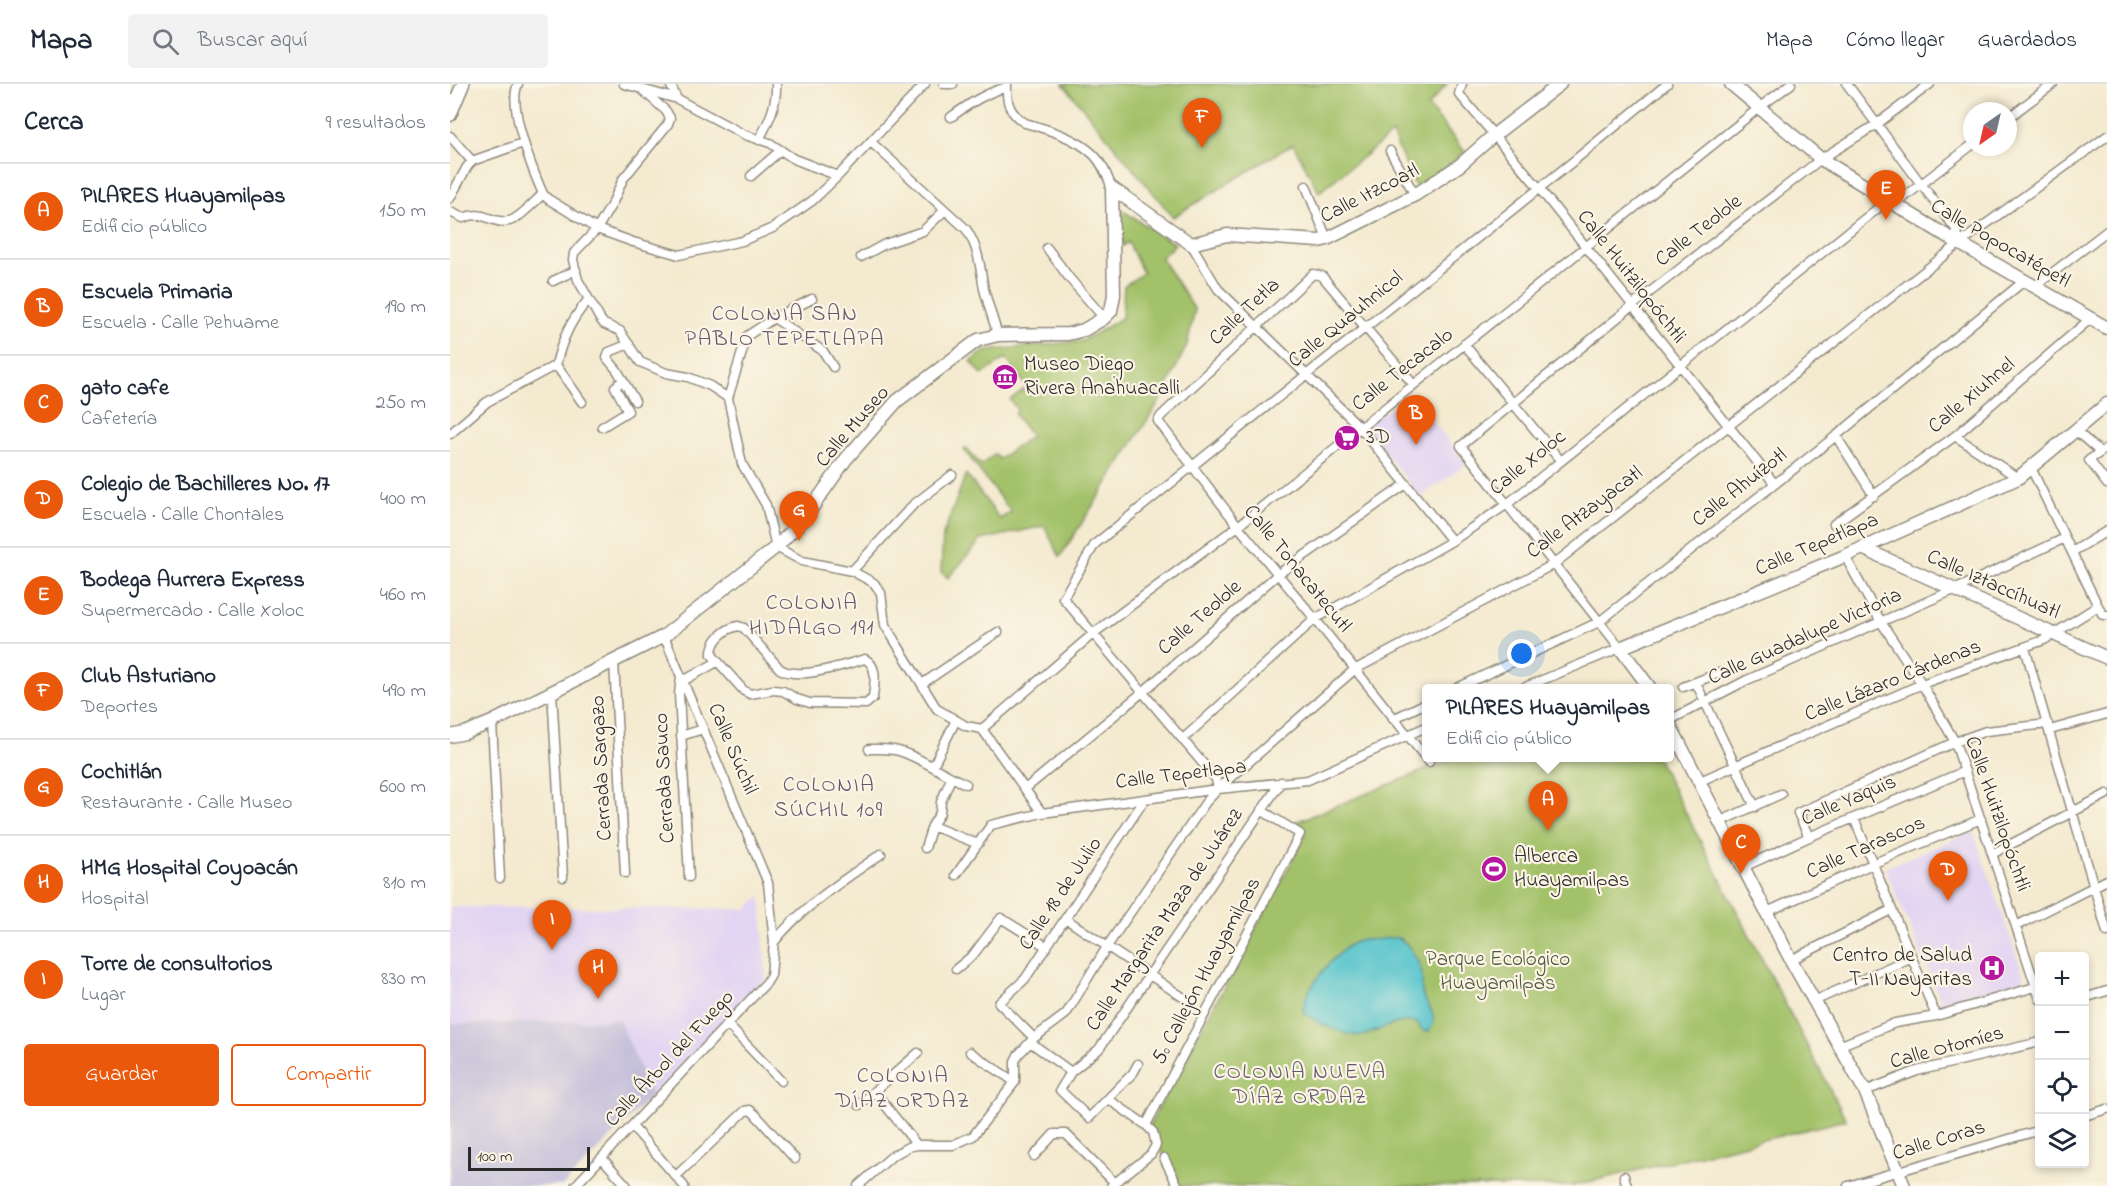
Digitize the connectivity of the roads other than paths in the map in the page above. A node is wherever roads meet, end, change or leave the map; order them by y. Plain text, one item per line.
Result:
1 (463, 84) edge
2 (518, 84) edge
3 (624, 84) edge
4 (670, 84) edge
5 (776, 84) edge
6 (925, 84) edge
7 (944, 84) edge
8 (953, 84) edge
9 (1462, 84) edge
10 (1560, 84) edge
11 (1667, 84) edge
12 (1731, 84) edge
13 (1791, 84) edge
14 (1847, 84) edge
15 (1930, 84) edge
16 (2053, 84) edge
17 (1007, 85) edge
18 (639, 87) junction
19 (677, 99) junction
20 (1760, 107) junction
21 (2017, 111) edge
22 (450, 115) edge
23 (951, 117) dead end
24 (1877, 124) junction
25 (450, 135) edge
26 (1494, 135) junction
27 (2107, 136) edge
28 (759, 140) junction
29 (871, 142) junction
30 (523, 143) junction
31 (781, 150) junction
32 (1390, 150) dead end
33 (1963, 152) edge
34 (1821, 159) junction
35 (472, 162) junction
36 (751, 176) dead end
37 (838, 176) junction
38 (1921, 184) junction
39 (1306, 186) dead end
40 (1112, 188) junction
41 (1539, 188) junction
42 (543, 194) junction
43 (1415, 195) junction
44 (450, 198) edge
45 (1891, 203) junction
46 (945, 210) junction
47 (450, 212) edge
48 (597, 229) junction
49 (2107, 231) edge
50 (1327, 239) junction
51 (1960, 243) junction
52 (1191, 244) junction
53 (1047, 248) dead end
54 (1585, 248) junction
55 (861, 257) dead end
56 (576, 270) junction
57 (553, 281) dead end
58 (2029, 284) junction
59 (812, 299) dead end
60 (588, 300) junction
61 (1632, 306) junction
62 (774, 318) junction
63 (1104, 318) junction
64 (2090, 319) junction
65 (1256, 326) junction
66 (1365, 327) junction
67 (2107, 328) edge
68 (998, 335) junction
69 (630, 344) junction
70 (1464, 344) junction
71 (556, 365) junction
72 (833, 367) dead end
73 (1680, 367) junction
74 (1306, 375) junction
75 (623, 380) junction
76 (1413, 384) junction
77 (728, 398) junction
78 (635, 401) dead end
79 (582, 402) dead end
80 (1513, 404) junction
81 (2107, 404) edge
82 (1728, 425) junction
83 (1160, 426) joint
84 (602, 427) dead end
85 (1360, 427) junction
86 (2075, 430) junction
87 (450, 434) edge
88 (1836, 436) junction
89 (1955, 436) junction
90 (2104, 450) edge
91 (1560, 460) junction
92 (1191, 466) junction
93 (2031, 468) junction
94 (952, 475) dead end
95 (2018, 478) junction
96 (1774, 483) junction
97 (1406, 484) junction
98 (2107, 484) edge
99 (1874, 496) junction
100 (1506, 505) junction
101 (1834, 524) dead end
102 (1238, 526) junction
103 (2107, 531) edge
104 (2065, 538) junction
105 (1452, 541) junction
106 (776, 547) junction
107 (1862, 548) junction
108 (2072, 552) junction
109 (1845, 556) junction
110 (1554, 564) junction
111 (852, 571) junction
112 (1277, 575) junction
113 (1956, 589) junction
114 (2097, 606) junction
115 (2106, 616) edge
116 (1315, 619) junction
117 (1599, 622) junction
118 (1881, 622) junction
119 (998, 632) dead end
120 (1094, 633) junction
121 (2053, 633) junction
122 (664, 636) junction
123 (1620, 648) junction
124 (2025, 648) junction
125 (2107, 658) edge
126 (614, 661) junction
127 (717, 662) junction
128 (1354, 670) junction
129 (1719, 673) dead end
130 (682, 679) junction
131 (1696, 683) junction
132 (922, 684) junction
133 (1466, 684) edge
134 (1533, 684) edge
135 (1647, 684) edge
136 (1922, 684) junction
137 (1683, 687) dead end
138 (552, 692) junction
139 (1144, 692) junction
140 (1705, 702) junction
141 (1422, 705) edge
142 (2107, 714) edge
143 (1674, 718) edge
144 (1393, 719) junction
145 (956, 720) junction
146 (492, 722) junction
147 (2049, 727) junction
148 (704, 729) junction
149 (982, 729) junction
150 (1422, 729) edge
151 (1674, 733) edge
152 (1406, 735) junction
153 (450, 736) edge
154 (681, 736) junction
155 (1183, 739) junction
156 (1955, 742) junction
157 (869, 749) dead end
158 (1422, 754) edge
159 (933, 766) junction
160 (1735, 766) junction
161 (1965, 771) junction
162 (951, 778) junction
163 (1281, 782) junction
164 (1698, 782) junction
165 (966, 784) dead end
166 (1025, 789) junction
167 (1218, 789) junction
168 (1781, 794) dead end
169 (2107, 794) edge
170 (1145, 799) junction
171 (1755, 807) junction
172 (1261, 810) junction
173 (2072, 812) junction
174 (1042, 813) junction
175 (1854, 818) junction
176 (1981, 819) junction
177 (1719, 822) junction
178 (932, 826) junction
179 (1809, 837) junction
180 (978, 844) junction
181 (925, 848) dead end
182 (881, 854) dead end
183 (1992, 854) junction
184 (1872, 864) junction
185 (1745, 867) junction
186 (625, 873) dead end
187 (956, 875) dead end
188 (563, 877) dead end
189 (689, 877) dead end
190 (500, 878) dead end
191 (2107, 880) edge
192 (2095, 886) junction
193 (1767, 912) junction
194 (1887, 912) dead end
195 (1066, 919) junction
196 (2016, 926) junction
197 (2107, 932) edge
198 (774, 942) junction
199 (1108, 945) junction
200 (1047, 947) junction
201 (1912, 957) junction
202 (1791, 960) junction
203 (956, 969) dead end
204 (1150, 973) junction
205 (767, 982) joint
206 (2035, 987) joint
207 (2107, 991) edge
208 (2089, 997) edge
209 (1187, 1000) dead end
210 (1814, 1001) junction
211 (1936, 1016) junction
212 (727, 1024) junction
213 (1032, 1040) junction
214 (2035, 1042) edge
215 (1839, 1046) junction
216 (970, 1052) dead end
217 (918, 1053) dead end
218 (1138, 1064) dead end
219 (1071, 1072) junction
220 (781, 1081) dead end
221 (1015, 1082) junction
222 (874, 1091) junction
223 (1865, 1091) junction
224 (1108, 1099) junction
225 (859, 1105) dead end
226 (2107, 1109) edge
227 (2089, 1115) edge
228 (1146, 1125) junction
229 (632, 1126) junction
230 (2035, 1131) edge
231 (917, 1145) junction
232 (1034, 1156) dead end
233 (602, 1158) junction
234 (1164, 1158) dead end
235 (795, 1159) dead end
236 (1899, 1172) junction
237 (676, 1176) junction
238 (1624, 1176) dead end
239 (1122, 1177) junction
240 (1113, 1185) edge
241 (575, 1186) edge
242 (627, 1186) edge
243 (684, 1186) edge
244 (858, 1186) edge
245 (1128, 1186) edge
246 (1178, 1186) edge
247 (1627, 1186) edge
248 (1848, 1186) edge
249 (1904, 1186) edge

1 - 22 street
2 - 30 street
3 - 18 street
4 - 19 street
5 - 28 street
6 - 29 street
7 - 8 street
9 - 26 street, Calle Huitzilopóchtli
10 - 26 street, Calle Itzcoatl
11 - 41 street, Calle Quauhnicol
12 - 20 street, Calle Popocatépetl
13 - 20 street, Calle Tecacalo
14 - 24 street
15 - 24 street, Calle Teolole
16 - 21 street
17 - 23 street
17 - 40 street
18 - 19 street
18 - 48 street
19 - 28 street
20 - 34 street, Calle Popocatépetl
20 - 54 street, Calle Tecacalo
24 - 34 street, Calle Teolole
24 - 38 street
25 - 35 street
26 - 41 street, Calle Huitzilopóchtli
26 - 43 street, Calle Itzcoatl
27 - 51 street, Calle Atzayacatl
28 - 31 street
29 - 37 street
29 - 46 street
30 - 35 street
30 - 42 street
31 - 36 street
31 - 37 street
32 - 43 street
33 - 38 street, Calle Xoloc
34 - 45 street, Calle Popocatépetl
34 - 61 street, Calle Teolole
35 - 44 street
37 - 48 street
38 - 45 street, Calle Xoloc
38 - 51 street
39 - 50 street
40 - 52 street
40 - 63 street
41 - 54 street, Calle Huitzilopóchtli
41 - 66 street, Calle Quauhnicol
42 - 47 street
42 - 48 street
43 - 50 street, Calle Itzcoatl
45 - 51 street, Calle Popocatépetl
45 - 73 street, Calle Xoloc
46 - 55 street
46 - 68 street
48 - 56 street
49 - 58 street, Calle Ahuízotl
50 - 52 street, Calle Itzcoatl
51 - 58 street, Calle Popocatépetl
51 - 82 street, Calle Atzayacatl
52 - 65 street
53 - 63 street
54 - 61 street, Calle Huitzilopóchtli
54 - 70 street, Calle Tecacalo
56 - 57 street
56 - 60 street
58 - 64 street, Calle Popocatépetl
58 - 88 street, Calle Ahuízotl
59 - 62 street
60 - 69 street
60 - 71 street
61 - 73 street, Calle Huitzilopóchtli
61 - 80 street, Calle Teolole
62 - 72 street
62 - 77 street
63 - 68 street, Calle Museo
64 - 67 street, Calle Popocatépetl
64 - 89 street, Calle Xiuhnel
65 - 66 street, Calle Tetla
65 - 74 street
65 - 83 street, Calle Tetla
66 - 74 street, Calle Quauhnicol
66 - 76 street
68 - 106 street, Calle Museo
69 - 75 street
69 - 77 street
70 - 76 street, Calle Tecacalo
70 - 80 street
71 - 79 street
71 - 87 street
73 - 82 street, Calle Huitzilopóchtli
73 - 91 street, Calle Xoloc
74 - 85 street
74 - 92 street, Calle Quauhnicol
75 - 78 street
75 - 84 street
76 - 85 street, Calle Tecacalo
77 - 106 street
80 - 91 street
80 - 100 street, Calle Teolole
81 - 86 street, Calle Tepetlapa
82 - 96 street, Calle Huitzilopóchtli
82 - 110 street, Calle Atzayacatl
83 - 92 street, Calle Tonacatecutl
85 - 97 street
85 - 102 street, Calle Tecacalo
86 - 90 street
86 - 93 street, Calle Tepetlapa
88 - 96 street, Calle Ahuízotl
88 - 99 street
89 - 95 street
89 - 99 street, Calle Xiuhnel
90 - 98 street
91 - 100 street, Calle Xoloc
92 - 102 street, Calle Tonacatecutl
92 - 120 street, Calle Quauhnicol
93 - 95 street, Calle Tepetlapa
93 - 104 street
94 - 111 street
95 - 107 street, Calle Tepetlapa
96 - 117 street, Calle Ahuízotl
97 - 105 street
97 - 112 street, Calle Teolole
99 - 101 street, Calle Xiuhnel
100 - 105 street, Calle Xoloc
100 - 110 street
102 - 112 street, Calle Tonacatecutl
102 - 120 street, Calle Tecacalo
103 - 108 street
104 - 108 street
104 - 113 street, Calle Guadalupe Victoria
105 - 116 street, Calle Xoloc
106 - 111 street
106 - 122 street, Calle Museo
107 - 109 street, Calle Tepetlapa
107 - 113 street, Calle Iztaccíhuatl
108 - 114 street
109 - 118 street, Calle Huitzilopóchtli
109 - 123 street, Calle Tepetlapa
110 - 117 street
110 - 128 street, Calle Atzayacatl
111 - 132 street
112 - 116 street, Calle Tonacatecutl
112 - 139 street, Calle Teolole
113 - 118 street, Calle Guadalupe Victoria
113 - 121 street, Calle Iztaccíhuatl
114 - 115 street
114 - 121 street, Calle Lázaro Cárdenas
116 - 128 street, Calle Tonacatecutl
116 - 155 street, Calle Xoloc
117 - 123 street
117 - 133 street, Calle Ahuízotl
118 - 136 street, Calle Huitzilopóchtli
118 - 140 street, Calle Guadalupe Victoria
119 - 132 street
120 - 139 street
120 - 149 street, Calle Tecacalo
121 - 124 street, Calle Lázaro Cárdenas
121 - 125 street, Calle Iztaccíhuatl
122 - 126 street, Calle Museo
122 - 130 street, Calle Súchil
123 - 134 street, Calle Tepetlapa
123 - 135 street
124 - 136 street, Calle Lázaro Cárdenas
124 - 147 street
126 - 138 street, Calle Museo
126 - 186 street, Cerrada Sargazo
127 - 127 street
127 - 130 street
128 - 144 street, Calle Tonacatecutl
128 - 167 street, Calle Atzayacatl
129 - 131 street
130 - 148 street, Calle Súchil
130 - 154 street, Cerrada Sauco
131 - 137 street
131 - 140 street
132 - 145 street
136 - 156 street, Calle Huitzilopóchtli
136 - 160 street, Calle Lázaro Cárdenas
138 - 146 street, Calle Museo
138 - 188 street
139 - 155 street
139 - 166 street, Calle Teolole
140 - 143 street, Calle Guadalupe Victoria
140 - 160 street
141 - 144 street
142 - 147 street
144 - 152 street, Calle Tonacatecutl
145 - 149 street
145 - 159 street
146 - 153 street, Calle Museo
146 - 190 street
147 - 156 street
147 - 173 street
148 - 154 street
148 - 198 street, Calle Súchil
149 - 166 street
150 - 152 street, Calle Tepetlapa
151 - 164 street
152 - 158 street, Calle Tonacatecutl
152 - 163 street, Calle Tepetlapa
154 - 189 street, Cerrada Sauco
155 - 167 street
156 - 161 street, Calle Huitzilopóchtli
156 - 179 street
157 - 159 street
159 - 162 street
160 - 164 street, Calle Lázaro Cárdenas
160 - 171 street
161 - 175 street, Calle Yaquis
161 - 176 street, Calle Huitzilopóchtli
162 - 165 street
162 - 178 street
163 - 167 street, Calle Tepetlapa
163 - 172 street, Calle Margarita Maza de Juárez
164 - 177 street
166 - 174 street
167 - 170 street, Calle Tepetlapa
167 - 199 street, Calle Atzayacatl
168 - 171 street
169 - 173 street
170 - 174 street, Calle Tepetlapa
170 - 195 street, Calle 18 de Julio
171 - 177 street
172 - 204 street, Calle Margarita Maza de Juárez
172 - 228 street, 5º Callejón Huayamilpas
173 - 183 street
173 - 192 street
174 - 180 street, Calle Tepetlapa
175 - 179 street, Calle Yaquis
175 - 184 street
176 - 183 street, Calle Huitzilopóchtli
176 - 184 street, Calle Tarascos
177 - 185 street
178 - 180 street
178 - 181 street
179 - 185 street, Calle Yaquis
180 - 187 street, Calle Tepetlapa
182 - 198 street
183 - 196 street, Calle Huitzilopóchtli
184 - 193 street, Calle Tarascos
184 - 201 street
185 - 193 street
191 - 192 street
192 - 196 street
192 - 197 street
193 - 202 street
194 - 202 street
195 - 199 street
195 - 200 street, Calle 18 de Julio
196 - 206 street, Calle Huitzilopóchtli
198 - 205 street, Calle Súchil
199 - 204 street
199 - 213 street, Calle Atzayacatl
200 - 203 street
200 - 213 street, Calle 18 de Julio
201 - 210 street
201 - 211 street
202 - 210 street
204 - 209 street
204 - 219 street, Calle Margarita Maza de Juárez
205 - 212 street, Calle Árbol del Fuego
206 - 211 street
207 - 208 street
210 - 215 street
211 - 215 street
212 - 220 street
212 - 229 street, Calle Árbol del Fuego
213 - 219 street
213 - 221 street
214 - 223 street, Calle Otomíes
215 - 223 street
216 - 221 street
217 - 222 street
218 - 224 street
219 - 224 street
221 - 231 street
222 - 225 street
222 - 231 street
223 - 236 street
224 - 228 street
226 - 227 street
228 - 239 street
229 - 233 street, Calle Árbol del Fuego
229 - 237 street
230 - 236 street, Calle Coras
231 - 244 street
232 - 240 street
233 - 241 street, Calle Árbol del Fuego
233 - 242 street
234 - 246 street
235 - 237 street
236 - 248 street, Calle Coras
236 - 249 street
237 - 243 street
238 - 247 street
239 - 240 street
239 - 245 street

